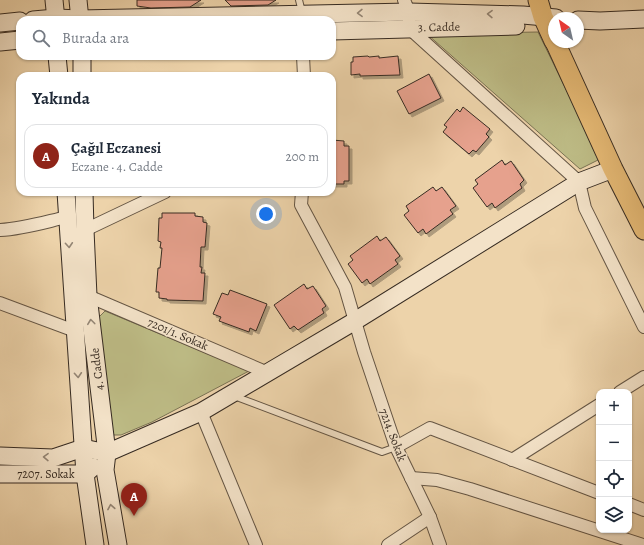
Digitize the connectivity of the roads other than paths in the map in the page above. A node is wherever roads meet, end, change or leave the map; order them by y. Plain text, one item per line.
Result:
1 (54, 0) edge
2 (78, 0) edge
3 (301, 12) edge
4 (546, 12) edge
5 (407, 13) edge
6 (56, 16) edge
7 (80, 16) edge
8 (175, 16) edge
9 (644, 19) edge
10 (584, 20) edge
11 (16, 21) edge
12 (0, 23) edge
13 (336, 30) edge
14 (16, 40) edge
15 (0, 42) edge
16 (557, 48) edge
17 (57, 60) edge
18 (82, 60) edge
19 (304, 60) edge
20 (59, 72) edge
21 (82, 72) edge
22 (304, 72) edge
23 (613, 169) junction
24 (579, 182) junction
25 (66, 196) edge
26 (84, 196) edge
27 (156, 196) edge
28 (302, 196) edge
29 (67, 217) junction
30 (0, 230) edge
31 (84, 230) junction
32 (644, 230) edge
33 (88, 296) junction
34 (0, 303) edge
35 (355, 321) junction
36 (644, 327) edge
37 (75, 331) junction
38 (268, 373) junction
39 (644, 377) edge
40 (625, 389) edge
41 (230, 395) junction
42 (596, 407) edge
43 (201, 412) junction
44 (396, 447) junction
45 (83, 448) junction
46 (107, 453) junction
47 (0, 456) edge
48 (512, 460) junction
49 (0, 474) edge
50 (85, 474) junction
51 (411, 478) junction
52 (596, 492) edge
53 (632, 505) edge
54 (644, 510) edge
55 (430, 517) junction
56 (95, 545) edge
57 (118, 545) edge
58 (256, 545) edge
59 (388, 545) edge
60 (440, 545) edge
61 (643, 545) edge

1 - 6 street
2 - 7 street
5 -> 3 street, 3. Cadde
3 - 8 street, 3. Cadde
4 - 5 street, 3. Cadde
5 - 13 street, 3. Cadde
5 - 24 street
9 - 10 street
11 - 12 street
14 - 15 street
16 - 23 main road
17 - 20 street
18 - 21 street
19 - 22 street
23 - 24 street
23 - 32 main road
24 - 35 street
24 - 36 street
25 - 29 street, 4. Cadde
26 - 31 street, 4. Cadde
27 - 31 street
28 - 35 street, 7214. Sokak
29 - 30 street
29 -> 37 street, 4. Cadde
31 - 33 street, 4. Cadde
33 - 38 street, 7201/1. Sokak
46 -> 33 street, 4. Cadde
34 - 37 street
35 - 38 street
35 - 44 street, 7214. Sokak
37 -> 45 street, 4. Cadde
38 - 41 street
39 - 40 street
41 - 43 street
41 - 44 lane
42 - 48 street
43 - 46 street
43 - 58 street
44 - 48 street
44 - 51 street, 7214. Sokak
45 - 46 street
45 -> 47 street, 7207. Sokak
45 - 50 street, 4. Cadde
46 - 50 street, 7207. Sokak
57 -> 46 street, 4. Cadde
48 - 52 street
49 - 50 street, 7207. Sokak
50 - 56 street, 4. Cadde
51 - 55 street, 7214. Sokak
51 - 61 street
53 - 54 street
55 - 59 street
55 - 60 street, 7214. Sokak

